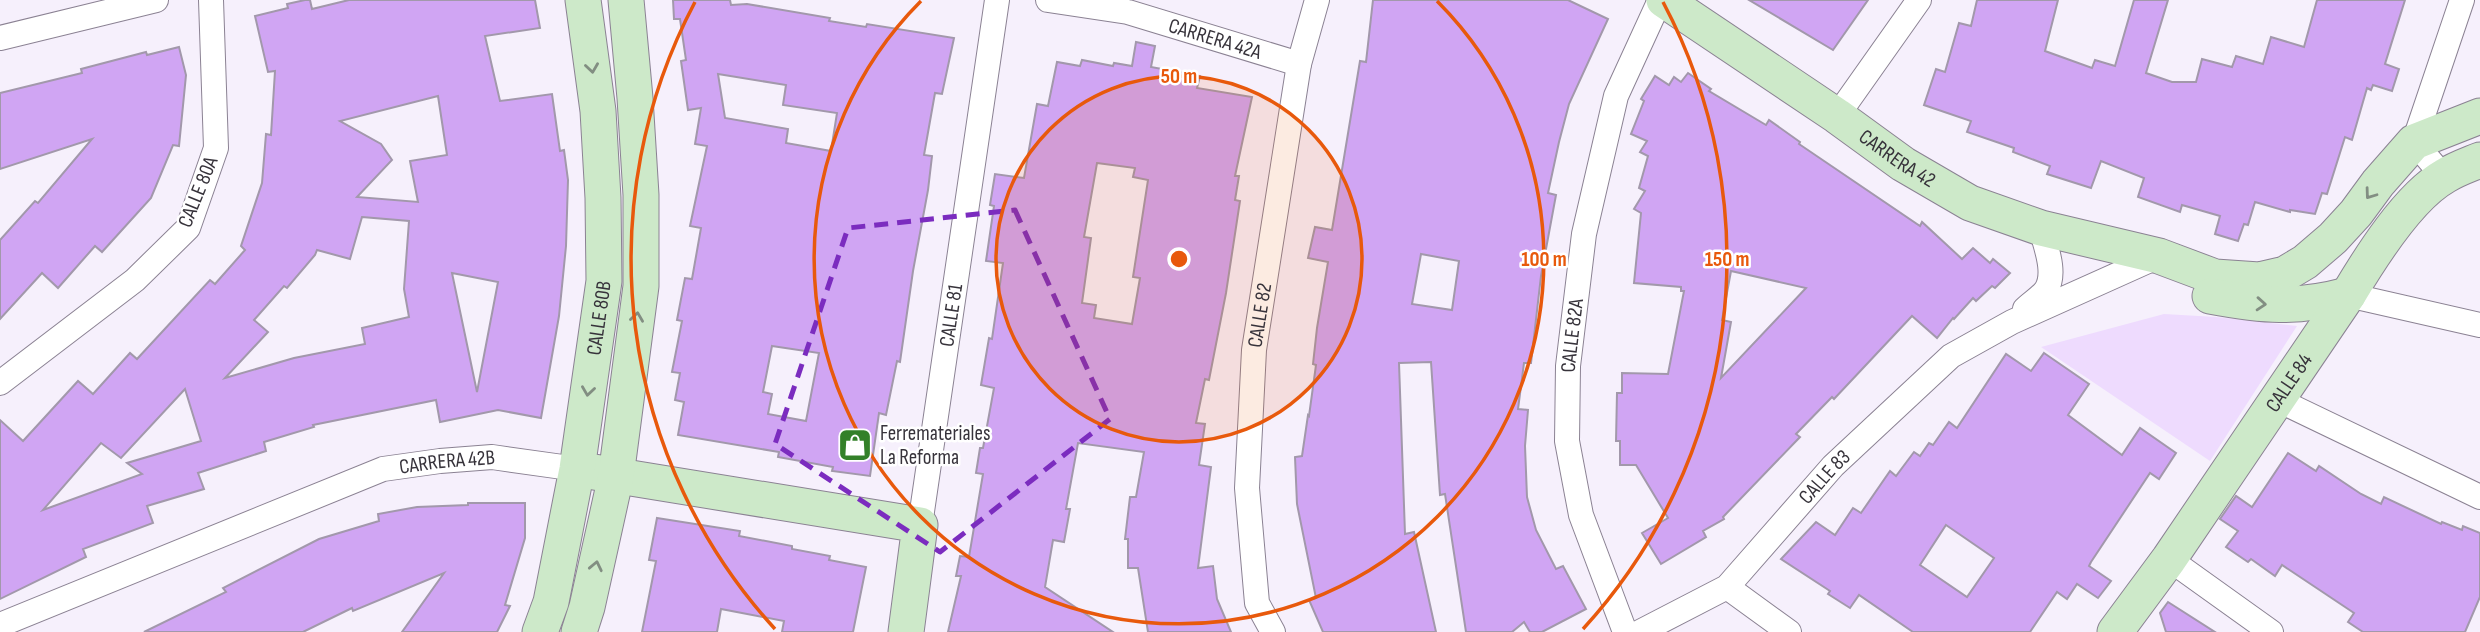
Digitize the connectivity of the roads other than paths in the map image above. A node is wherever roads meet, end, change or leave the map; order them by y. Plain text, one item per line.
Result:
1 (156, 0) edge
2 (211, 0) edge
3 (583, 0) edge
4 (626, 0) edge
5 (998, 0) edge
6 (1048, 0) edge
7 (1317, 0) edge
8 (1662, 0) edge
9 (1919, 0) edge
10 (2462, 0) edge
11 (0, 38) edge
12 (1298, 64) junction
13 (1837, 116) junction
14 (2480, 116) edge
15 (2414, 142) junction
16 (2480, 160) edge
17 (2443, 176) junction
18 (2041, 228) junction
19 (2159, 256) junction
20 (2348, 295) junction
21 (2012, 322) junction
22 (2480, 326) edge
23 (0, 383) edge
24 (2276, 399) junction
25 (578, 469) junction
26 (616, 476) junction
27 (2480, 497) edge
28 (920, 525) junction
29 (2169, 559) junction
30 (1727, 587) junction
31 (0, 625) edge
32 (540, 632) edge
33 (579, 632) edge
34 (906, 632) edge
35 (1273, 632) edge
36 (1625, 632) edge
37 (1640, 632) edge
38 (1789, 632) edge
39 (2115, 632) edge
40 (2271, 632) edge

1 - 11 street
2 - 23 street, CALLE 80A
3 -> 25 street, CALLE 80B
26 -> 4 street, CALLE 80B
5 - 28 street, CALLE 81
6 - 12 street, CARRERA 42A
7 - 12 street, CALLE 82
8 - 13 street, CARRERA 42
8 - 36 street, CALLE 82A
9 - 13 street
10 - 15 street
12 - 35 street, CALLE 82
13 - 18 street, CARRERA 42
14 - 15 street
15 - 17 street
15 -> 19 street, CARRERA 42
16 - 17 street, CALLE 84
17 - 20 street, CALLE 84
18 - 19 street, CARRERA 42
18 - 21 street, CALLE 83
19 -> 20 street
19 - 21 street, CALLE 83
20 - 22 street
20 - 24 street, CALLE 84
21 - 30 street, CALLE 83
24 - 27 street
24 - 29 street, CALLE 84
25 - 26 street, CARRERA 42B
25 - 31 street, CARRERA 42B
25 - 32 street, CALLE 80B
26 - 28 street, CARRERA 42B
33 -> 26 street, CALLE 80B
28 - 34 street, CALLE 81
29 - 39 street, CALLE 84
29 - 40 street
30 - 37 street, CALLE 83
30 - 38 street

